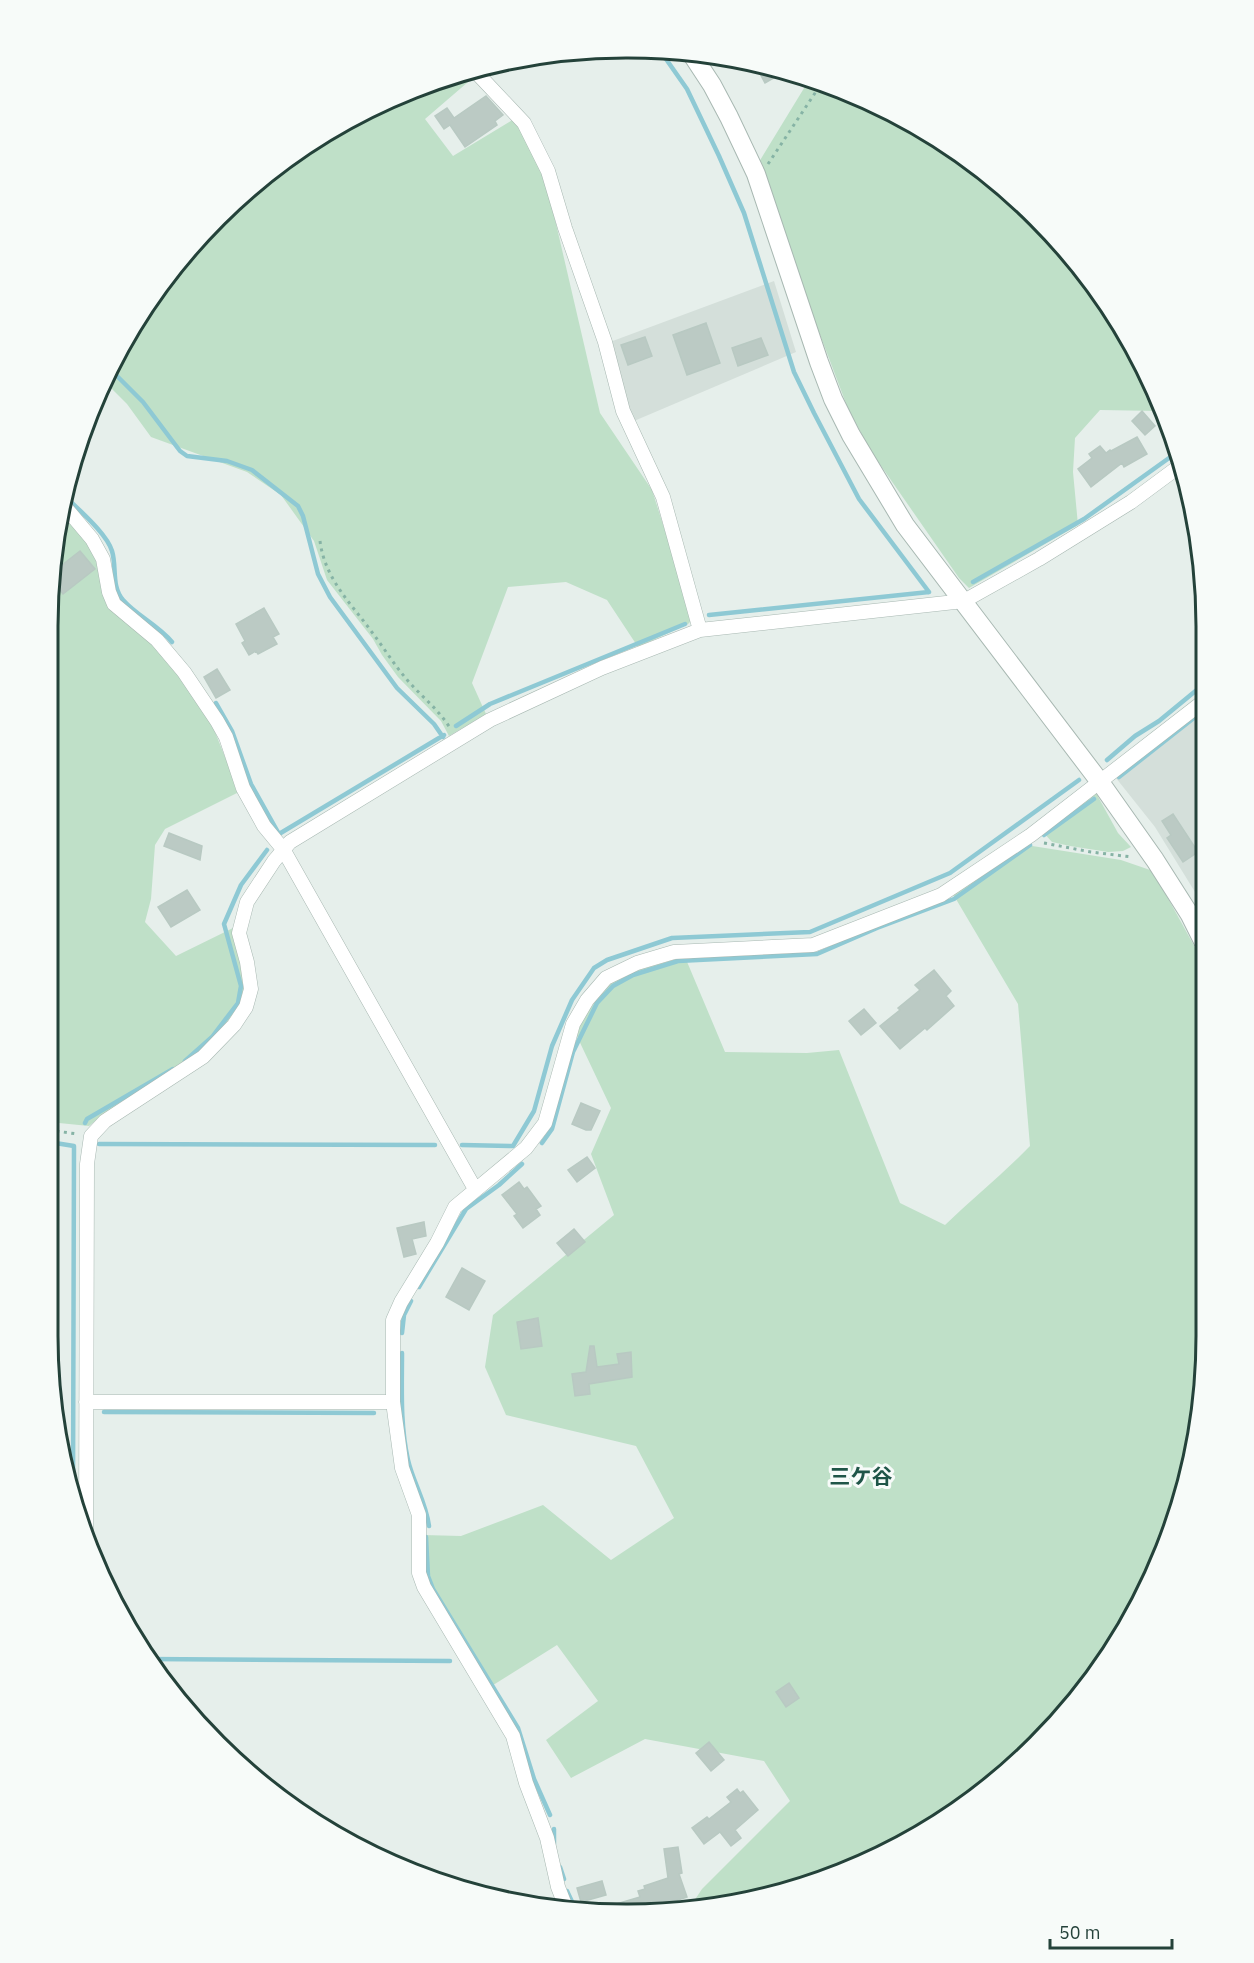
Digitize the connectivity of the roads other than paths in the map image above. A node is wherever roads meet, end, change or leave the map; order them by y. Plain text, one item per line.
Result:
1 (697, 63) edge
2 (481, 78) edge
3 (1173, 471) edge
4 (70, 513) edge
5 (964, 601) junction
6 (700, 630) junction
7 (1196, 707) edge
8 (1100, 782) junction
9 (283, 849) junction
10 (1196, 927) edge
11 (475, 1189) junction
12 (86, 1402) junction
13 (393, 1402) junction
14 (86, 1509) edge
15 (563, 1901) edge

1 - 5 street
2 - 6 street
3 - 5 street
4 - 9 street
5 - 6 street
5 - 8 street
6 - 9 street
7 - 8 street
8 - 10 street
8 - 11 street
9 - 11 street
9 - 12 street
11 - 13 street
12 - 13 street
12 - 14 street
13 - 15 street

